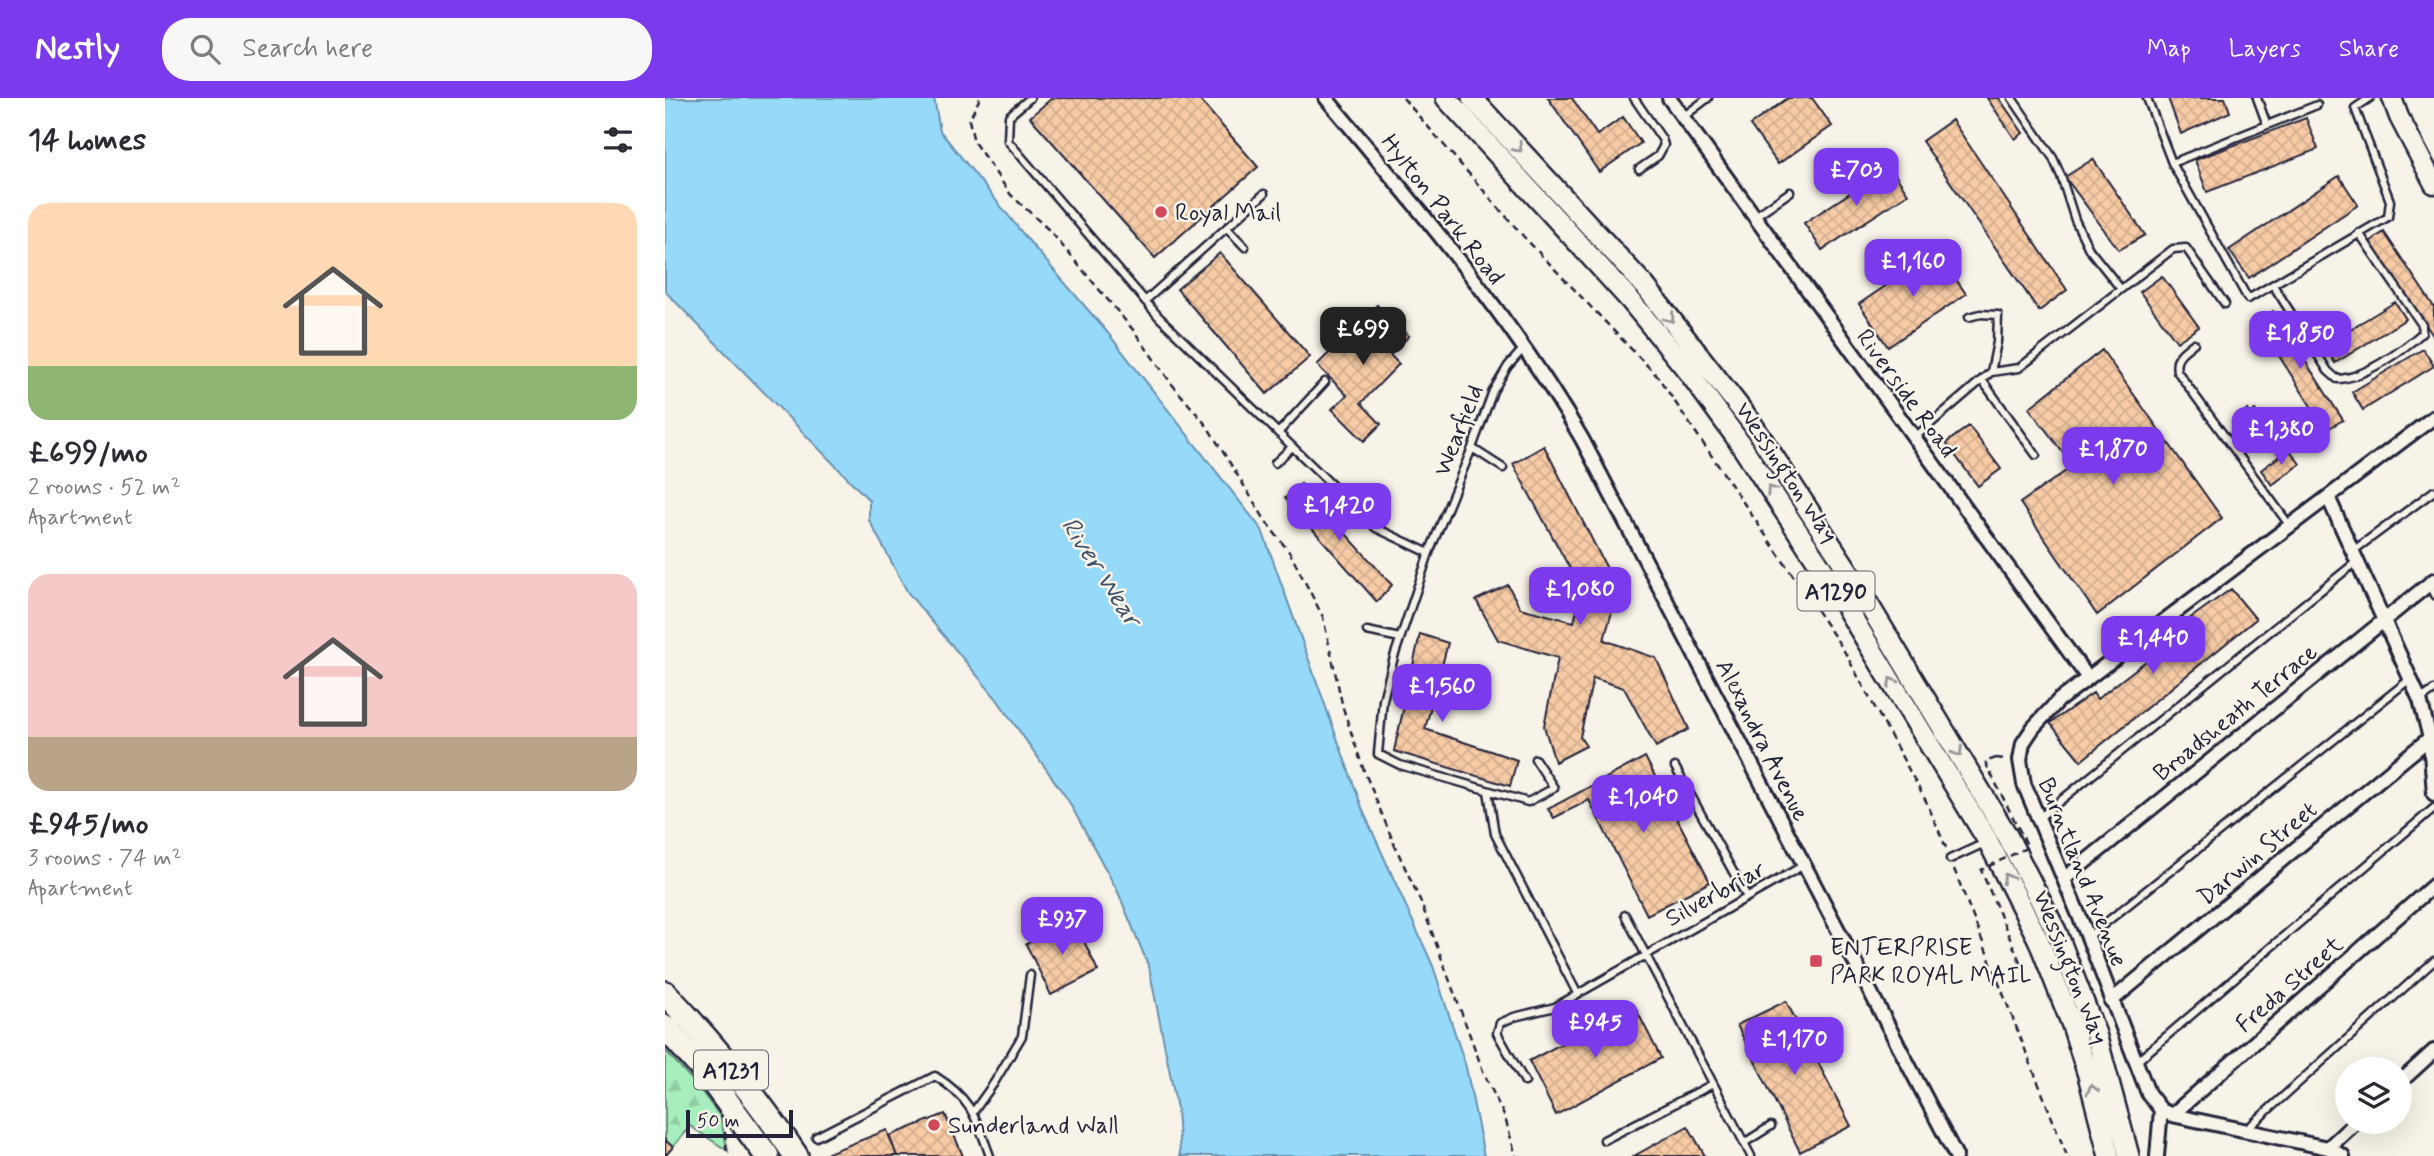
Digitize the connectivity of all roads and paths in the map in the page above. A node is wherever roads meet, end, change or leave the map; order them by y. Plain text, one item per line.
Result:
1 (980, 98) edge
2 (1030, 98) edge
3 (1326, 98) edge
4 (1403, 98) edge
5 (1446, 98) edge
6 (1472, 98) edge
7 (1634, 98) edge
8 (1669, 98) edge
9 (1708, 98) edge
10 (2012, 98) edge
11 (2147, 98) edge
12 (2257, 98) edge
13 (2352, 98) edge
14 (2370, 98) edge
15 (2392, 98) edge
16 (2317, 105) dead end
17 (2355, 108) junction
18 (1683, 117) junction
19 (2267, 125) junction
20 (2172, 163) junction
21 (1639, 169) dead end
22 (2434, 184) edge
23 (1790, 192) dead end
24 (1264, 194) dead end
25 (1754, 216) junction
26 (1227, 228) junction
27 (2359, 233) junction
28 (1245, 247) dead end
29 (2273, 285) junction
30 (2120, 288) junction
31 (1145, 301) junction
32 (2225, 304) dead end
33 (1969, 317) dead end
34 (2194, 343) dead end
35 (1524, 348) junction
36 (1991, 372) junction
37 (1982, 380) junction
38 (1325, 382) dead end
39 (2434, 417) edge
40 (1278, 433) junction
41 (1913, 438) junction
42 (1292, 447) junction
43 (1472, 448) junction
44 (2036, 455) dead end
45 (1275, 463) dead end
46 (1503, 468) dead end
47 (2434, 491) edge
48 (2327, 497) junction
49 (2290, 526) junction
50 (1429, 553) junction
51 (2354, 557) junction
52 (2432, 586) edge
53 (2381, 620) junction
54 (1367, 631) dead end
55 (1400, 638) junction
56 (2088, 678) junction
57 (2410, 679) junction
58 (2434, 690) edge
59 (2420, 700) junction
60 (2430, 738) junction
61 (1996, 758) dead end
62 (1535, 759) dead end
63 (2433, 759) edge
64 (1675, 767) dead end
65 (1488, 791) junction
66 (2434, 794) edge
67 (2434, 808) edge
68 (2037, 819) junction
69 (1988, 841) junction
70 (1950, 859) junction
71 (1804, 865) junction
72 (2064, 879) junction
73 (2434, 885) edge
74 (1747, 897) junction
75 (1625, 915) dead end
76 (2088, 937) junction
77 (1645, 955) junction
78 (2434, 961) edge
79 (2020, 962) dead end
80 (1030, 975) dead end
81 (665, 993) edge
82 (1577, 993) junction
83 (2111, 1001) junction
84 (665, 1027) edge
85 (2434, 1051) edge
86 (2135, 1063) junction
87 (2412, 1071) edge
88 (1525, 1082) dead end
89 (1713, 1084) junction
90 (974, 1111) junction
91 (2167, 1113) junction
92 (1771, 1126) dead end
93 (2245, 1131) junction
94 (2343, 1134) edge
95 (816, 1138) dead end
96 (1604, 1140) dead end
97 (1744, 1143) junction
98 (2328, 1148) junction
99 (793, 1152) edge
100 (767, 1156) edge
101 (990, 1156) edge
102 (1517, 1156) edge
103 (1751, 1156) edge
104 (1956, 1156) edge
105 (2067, 1156) edge
106 (2109, 1156) edge
107 (2129, 1156) edge
108 (2157, 1156) edge
109 (2317, 1156) edge
110 (2343, 1156) edge

1 - 102 path
2 - 31 lane
3 - 35 street, Hylton Park Road
4 - 70 path
69 -> 5 main road, Wessington Way / A1290
6 -> 107 main road, Wessington Way / A1290
7 - 21 lane
8 - 18 street, Riverside Road
9 - 18 lane
10 - 30 lane
11 - 20 lane
12 - 19 lane
13 - 17 lane
14 - 17 lane
15 - 22 street
16 - 19 lane
17 - 27 lane
18 - 25 street, Riverside Road
19 - 20 lane
20 - 29 lane
23 - 25 lane
24 - 26 lane
25 - 41 street, Riverside Road
26 - 28 lane
26 - 31 lane
27 - 29 lane
27 - 29 lane
30 - 32 lane
30 - 36 lane
31 - 40 lane
33 - 36 lane
34 - 49 lane
35 - 43 lane, Wearfield
35 - 71 street, Alexandra Avenue
36 - 37 lane
37 - 41 lane
37 - 44 lane
38 - 40 lane
39 - 48 street, Burntland Avenue
40 - 42 lane
41 - 56 street, Riverside Road
42 - 45 lane
42 - 50 lane
43 - 46 lane
43 - 50 lane, Wearfield
47 - 51 lane
48 - 49 street, Burntland Avenue
48 - 51 street
49 - 56 street, Burntland Avenue
50 - 55 lane, Wearfield
51 - 53 street
51 - 68 lane
52 - 53 street, Broadsheath Terrace
53 - 57 street
53 - 72 street, Broadsheath Terrace
54 - 55 lane
55 - 65 lane, Wearfield
56 - 68 street, Burntland Avenue
57 - 59 street
57 - 76 lane
58 - 59 lane
59 - 60 street
60 - 63 street
60 - 83 street, Darwin Street
61 - 79 path, bridge
62 - 65 lane, Wearfield
63 - 66 street
64 - 74 lane
65 - 82 lane
67 - 86 lane
68 - 72 street, Burntland Avenue
69 - 70 lane
106 -> 69 main road, Wessington Way / A1290
70 - 105 path
71 - 74 lane, Silverbriar
71 - 104 street, Alexandra Avenue
72 - 76 street, Burntland Avenue
73 - 91 street, Freda Street
74 - 77 lane, Silverbriar
75 - 77 lane
76 - 83 street, Burntland Avenue
77 - 82 lane, Silverbriar
77 - 89 lane, Silverbriar
78 - 93 lane
80 - 90 lane
81 - 99 highway, A1231
82 - 88 lane, Silverbriar
83 - 86 street, Burntland Avenue
84 - 100 highway, A1231
85 - 87 street
86 - 91 street, Burntland Avenue
89 - 96 lane
89 - 97 lane, Silverbriar
90 - 95 lane
90 - 101 lane
91 - 93 street
91 - 108 street
92 - 97 lane
93 - 98 street
94 - 98 street
97 - 103 lane, Silverbriar
98 - 109 lane
98 - 110 street

